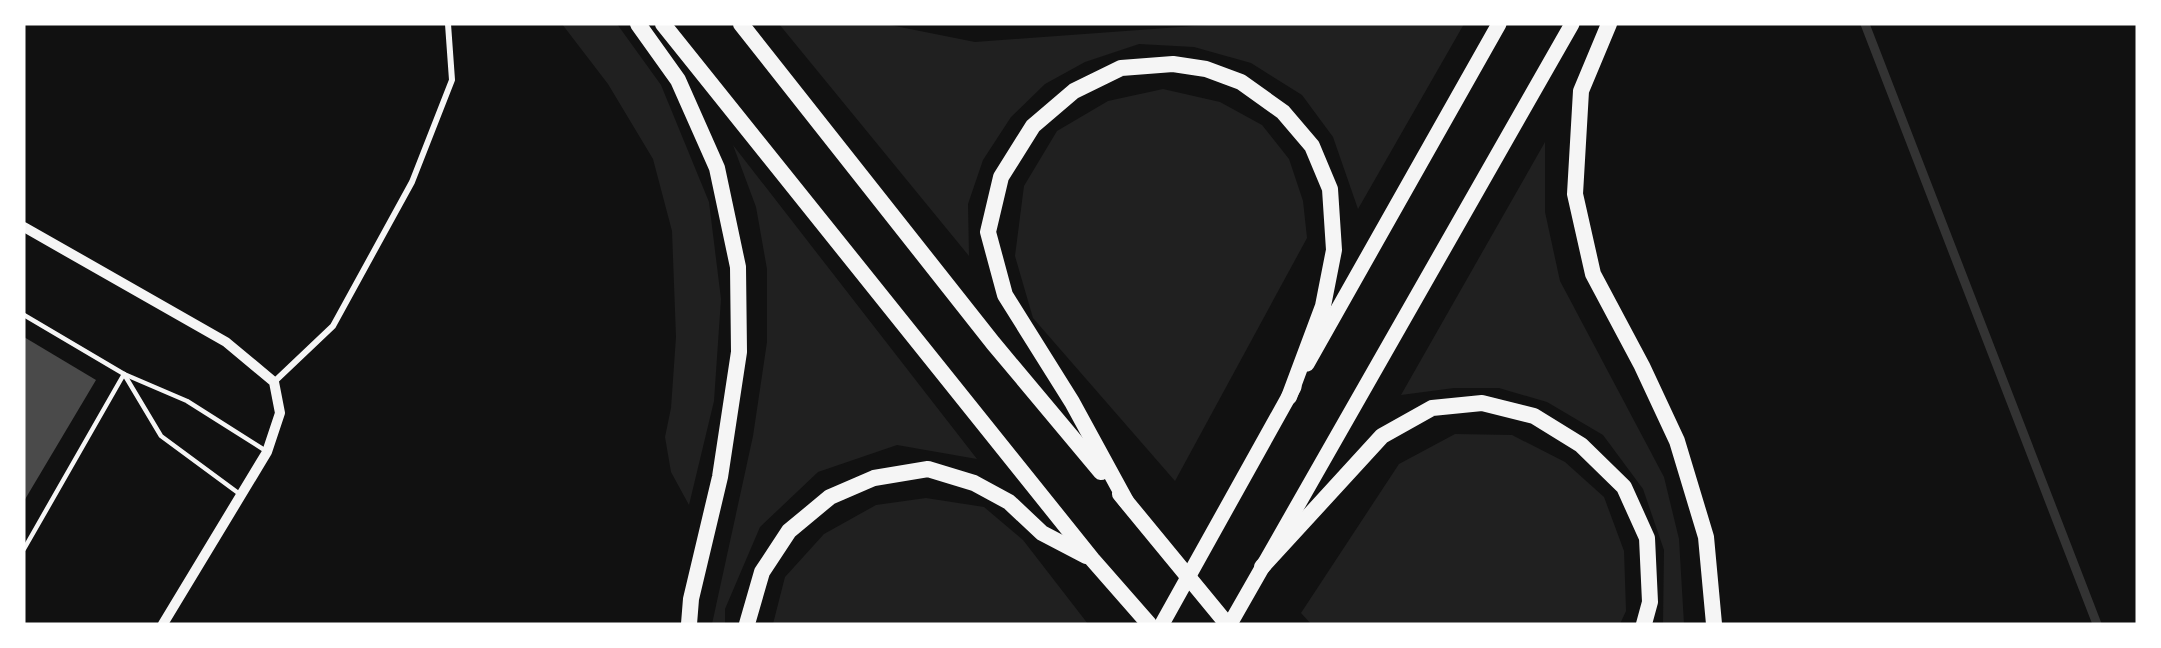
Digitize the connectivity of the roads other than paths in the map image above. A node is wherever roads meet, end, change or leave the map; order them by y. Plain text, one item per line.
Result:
1 (448, 24) edge
2 (638, 24) edge
3 (663, 24) edge
4 (741, 24) edge
5 (1499, 24) edge
6 (1572, 24) edge
7 (1609, 24) edge
8 (24, 227) edge
9 (24, 315) edge
10 (124, 375) junction
11 (274, 382) junction
12 (1288, 397) junction
13 (267, 452) junction
14 (242, 496) junction
15 (1126, 501) junction
16 (24, 549) edge
17 (1092, 559) junction
18 (1262, 567) junction
19 (163, 624) edge
20 (689, 624) edge
21 (747, 624) edge
22 (1149, 624) edge
23 (1162, 624) edge
24 (1228, 624) edge
25 (1644, 624) edge
26 (1714, 624) edge

1 - 11 street
2 - 20 highway
3 - 17 highway
4 - 15 highway
5 - 12 main road
6 - 18 main road
7 - 26 highway
8 - 11 street
9 - 10 lane
10 - 13 lane
10 - 14 lane
10 - 16 lane
11 - 13 street
12 - 15 highway
12 - 23 main road
13 - 14 street
14 - 19 street
15 - 24 highway
17 - 21 highway
17 - 22 highway
18 - 24 main road
18 - 25 highway

